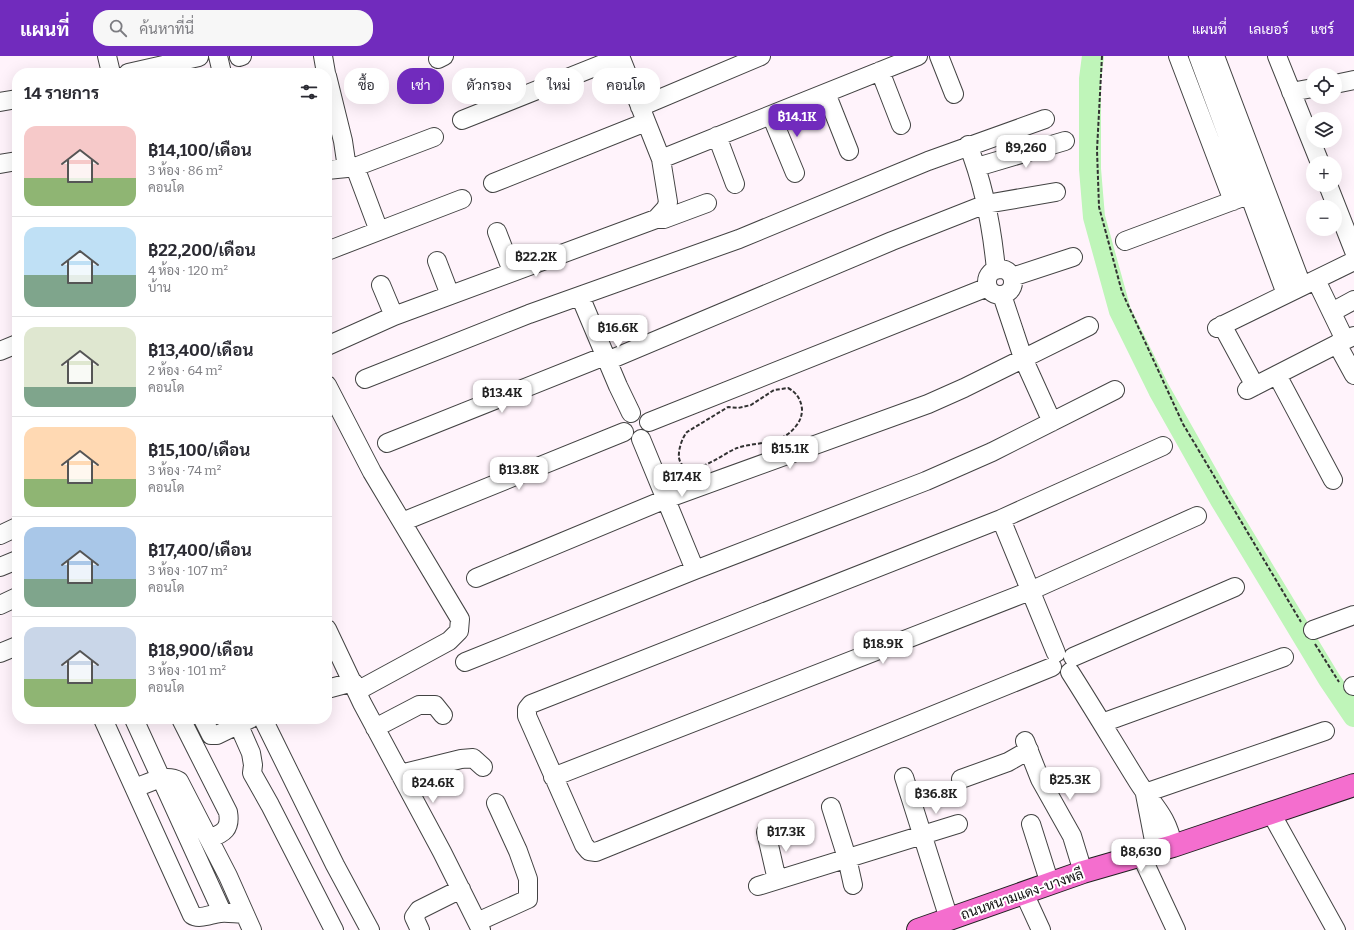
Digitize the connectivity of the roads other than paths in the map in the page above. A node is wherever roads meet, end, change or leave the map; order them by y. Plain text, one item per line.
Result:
1 (107, 56) edge
2 (218, 56) edge
3 (323, 56) edge
4 (620, 56) edge
5 (761, 56) edge
6 (918, 56) edge
7 (939, 56) edge
8 (1178, 56) edge
9 (1198, 56) edge
10 (1215, 56) edge
11 (1277, 56) edge
12 (199, 57) edge
13 (110, 68) edge
14 (150, 68) edge
15 (221, 68) edge
16 (325, 68) edge
17 (880, 71) junction
18 (1354, 80) edge
19 (1342, 83) edge
20 (1306, 89) edge
21 (1291, 92) junction
22 (826, 93) junction
23 (954, 94) dead end
24 (12, 100) edge
25 (0, 102) edge
26 (332, 107) edge
27 (643, 114) junction
28 (771, 115) junction
29 (1045, 119) dead end
30 (462, 120) dead end
31 (901, 125) dead end
32 (717, 136) junction
33 (434, 137) dead end
34 (1065, 141) dead end
35 (968, 145) junction
36 (849, 152) dead end
37 (1317, 156) edge
38 (661, 159) junction
39 (12, 162) edge
40 (0, 164) edge
41 (977, 168) junction
42 (338, 171) edge
43 (795, 173) dead end
44 (493, 183) dead end
45 (735, 184) dead end
46 (1056, 192) dead end
47 (1331, 192) edge
48 (1241, 198) junction
49 (462, 199) dead end
50 (707, 203) dead end
51 (986, 204) junction
52 (656, 219) junction
53 (379, 231) junction
54 (497, 232) dead end
55 (1125, 241) dead end
56 (332, 249) edge
57 (1354, 251) edge
58 (1073, 257) dead end
59 (437, 261) dead end
60 (1354, 261) edge
61 (512, 271) junction
62 (1004, 273) junction
63 (1309, 283) junction
64 (382, 285) dead end
65 (995, 291) junction
66 (1286, 294) junction
67 (450, 295) junction
68 (580, 296) junction
69 (1354, 300) edge
70 (1332, 312) junction
71 (394, 316) junction
72 (1089, 326) dead end
73 (1346, 340) edge
74 (332, 344) edge
75 (12, 346) edge
76 (0, 351) edge
77 (606, 358) junction
78 (1023, 358) junction
79 (1277, 375) junction
80 (1354, 375) edge
81 (365, 379) dead end
82 (1115, 390) dead end
83 (332, 395) edge
84 (631, 413) junction
85 (649, 422) junction
86 (1052, 422) junction
87 (624, 432) junction
88 (641, 438) junction
89 (387, 443) dead end
90 (1163, 446) dead end
91 (1334, 480) dead end
92 (666, 499) junction
93 (1197, 516) dead end
94 (1001, 519) junction
95 (402, 522) junction
96 (12, 529) edge
97 (0, 535) edge
98 (12, 562) edge
99 (0, 567) edge
100 (695, 570) junction
101 (476, 578) dead end
102 (1235, 587) dead end
103 (1030, 591) junction
104 (12, 600) edge
105 (0, 605) edge
106 (1354, 615) edge
107 (1309, 632) road end
108 (332, 639) edge
109 (12, 648) edge
110 (0, 653) edge
111 (1284, 657) dead end
112 (465, 662) dead end
113 (1063, 662) junction
114 (355, 686) junction
115 (332, 688) edge
116 (443, 715) dead end
117 (1102, 723) junction
118 (105, 724) edge
119 (136, 724) edge
120 (184, 724) edge
121 (206, 724) edge
122 (237, 724) edge
123 (243, 724) edge
124 (265, 724) edge
125 (375, 728) junction
126 (1325, 731) dead end
127 (482, 767) dead end
128 (400, 774) junction
129 (553, 777) junction
130 (904, 777) dead end
131 (161, 778) junction
132 (961, 779) dead end
133 (1354, 785) edge
134 (135, 788) junction
135 (1145, 793) junction
136 (496, 803) dead end
137 (831, 807) dead end
138 (1271, 813) junction
139 (958, 824) dead end
140 (1031, 824) dead end
141 (766, 832) dead end
142 (922, 835) junction
143 (209, 839) junction
144 (1156, 850) junction
145 (848, 858) junction
146 (1083, 872) junction
147 (777, 880) junction
148 (1050, 884) junction
149 (853, 885) dead end
150 (758, 886) dead end
151 (461, 889) junction
152 (1024, 893) junction
153 (222, 912) junction
154 (949, 919) junction
155 (249, 922) edge
156 (479, 926) edge
157 (334, 930) edge
158 (370, 930) edge
159 (420, 930) edge
160 (918, 930) edge
161 (1040, 930) edge
162 (1176, 930) edge
163 (1336, 930) edge

1 - 13 street
2 - 15 street
3 - 16 street
4 - 27 street
4 - 30 street
5 - 27 street
6 - 17 street
7 - 23 street
8 - 48 street
9 - 48 street
10 - 63 street
11 - 21 street
12 - 14 street
17 - 22 street
17 - 31 street
18 - 19 street
20 - 21 street
21 - 37 street
22 - 28 street
22 - 36 street
24 - 25 street
26 - 42 street
27 - 38 street
27 - 44 street
28 - 32 street
28 - 43 street
29 - 35 street
32 - 38 street
32 - 45 street
33 - 42 street
34 - 41 street
35 - 41 street
35 - 68 street
38 - 52 street
39 - 40 street
41 - 51 street
42 - 53 street
46 - 51 street
47 - 57 street
48 - 55 street
48 - 66 street
49 - 53 street
50 - 52 street
51 - 62 street
51 - 77 street
52 - 61 street
53 - 56 street
54 - 61 street
58 - 62 street
59 - 67 street
60 - 63 street
61 - 67 street
62 - 65 street
62 - 65 street
63 - 66 street
63 - 70 street
64 - 71 street
65 - 78 street
65 - 85 street
66 - 79 street
67 - 71 street
68 - 77 street
68 - 81 street
69 - 70 street
70 - 73 street
71 - 74 street
72 - 78 street
73 - 79 street
73 - 80 street
75 - 76 street
77 - 84 street
77 - 89 street
78 - 86 street
78 - 92 street
79 - 91 street
82 - 86 street
83 - 95 street
84 - 85 street
84 - 87 street
85 - 88 street
86 - 100 street
87 - 88 street
87 - 95 street
88 - 92 street
90 - 94 street
92 - 100 street
92 - 101 street
93 - 103 street
94 - 103 street
94 - 129 street
95 - 114 street
96 - 97 street
98 - 99 street
100 - 112 street
102 - 113 street
103 - 113 street
103 - 129 street
104 - 105 street
106 - 107 street
108 - 114 street
109 - 110 street
111 - 117 street
113 - 117 street
113 - 129 street
114 - 115 street
114 - 125 street
116 - 125 street
117 - 135 street
118 - 134 street
119 - 131 street
120 - 143 street
121 - 122 street
123 - 157 street
124 - 158 street
125 - 128 street
126 - 135 street
127 - 128 street
128 - 151 street
130 - 142 street
131 - 134 street
131 - 143 street
131 - 153 street
132 - 146 street
133 - 138 main road, ถนนหนามแดง-บางพลี
134 - 153 street
135 - 144 street
136 - 156 street
137 - 145 street
138 - 144 main road, ถนนหนามแดง-บางพลี
138 - 163 street
139 - 142 street
140 - 148 street
141 - 147 street
142 - 145 street
142 - 154 street
143 - 155 street
144 - 146 main road, ถนนหนามแดง-บางพลี
144 - 162 street
145 - 147 street
145 - 149 street
146 - 148 main road, ถนนหนามแดง-บางพลี
147 - 150 street
148 - 152 main road, ถนนหนามแดง-บางพลี
151 - 156 street
151 - 159 street
152 - 154 main road, ถนนหนามแดง-บางพลี
152 - 161 street
153 - 155 street
154 - 160 main road, ถนนหนามแดง-บางพลี

